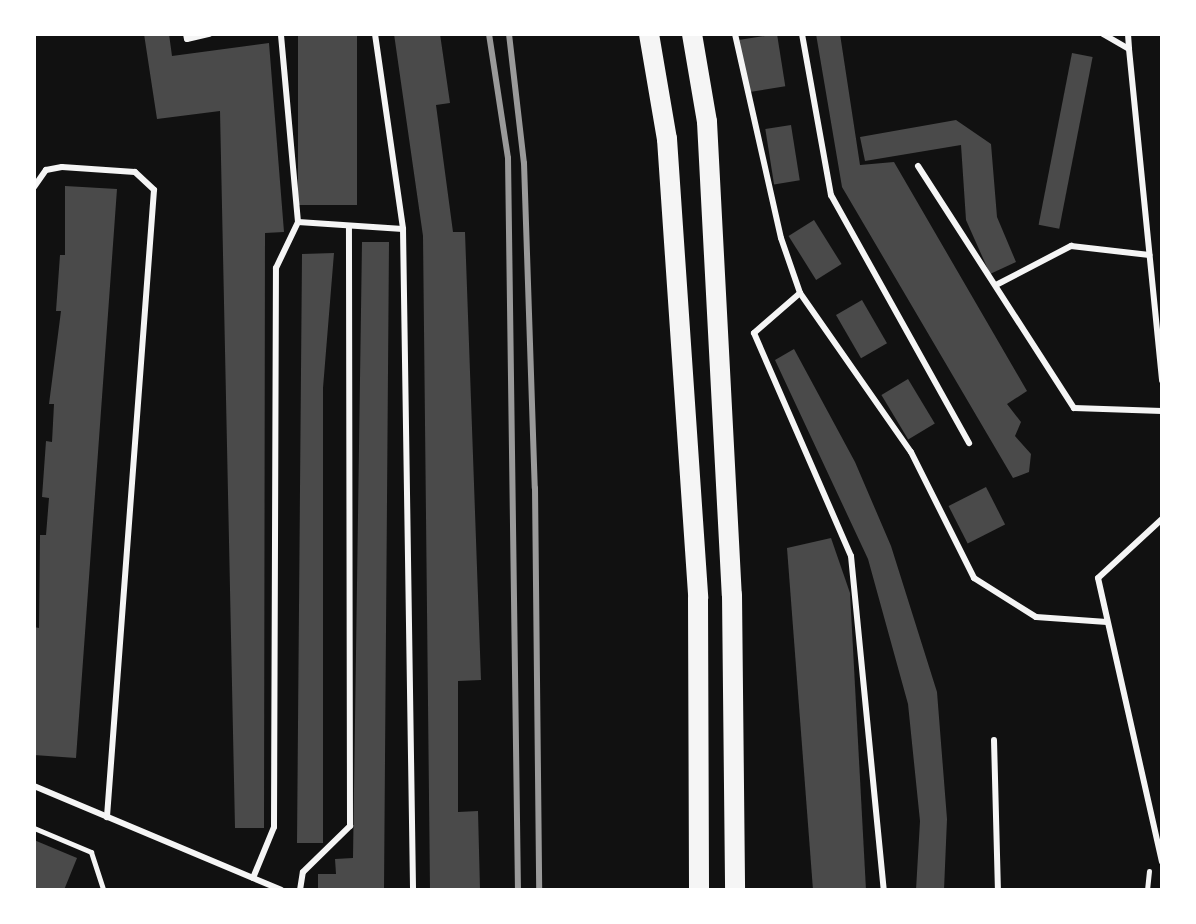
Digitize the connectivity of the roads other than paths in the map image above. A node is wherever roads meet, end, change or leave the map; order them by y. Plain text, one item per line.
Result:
1 (186, 34) edge
2 (209, 34) edge
3 (281, 34) edge
4 (375, 34) edge
5 (649, 34) edge
6 (692, 34) edge
7 (735, 34) edge
8 (802, 34) edge
9 (1103, 34) edge
10 (1128, 34) edge
11 (1129, 49) junction
12 (918, 166) dead end
13 (34, 187) edge
14 (298, 222) junction
15 (349, 226) junction
16 (403, 229) junction
17 (1149, 255) junction
18 (996, 285) junction
19 (800, 293) junction
20 (1162, 380) edge
21 (1162, 411) edge
22 (969, 443) dead end
23 (1162, 519) edge
24 (1107, 622) junction
25 (994, 740) dead end
26 (34, 786) edge
27 (107, 817) junction
28 (1162, 862) edge
29 (253, 878) junction
30 (281, 890) edge
31 (300, 890) edge
32 (413, 890) edge
33 (699, 890) edge
34 (735, 890) edge
35 (884, 890) edge
36 (998, 890) edge

1 - 2 lane
3 - 14 lane
4 - 16 lane
5 - 33 main road
6 - 34 main road
7 - 19 lane
8 - 22 lane
9 - 11 lane
10 - 11 lane
11 - 17 lane
12 - 18 lane
13 - 27 lane
14 - 15 lane
14 - 29 lane
15 - 16 lane
15 - 31 lane
16 - 32 lane
17 - 18 lane
17 - 20 lane
18 - 21 lane
19 - 24 lane
19 - 35 lane
23 - 24 lane
24 - 28 lane
25 - 36 lane
26 - 27 lane
27 - 29 lane
29 - 30 lane

